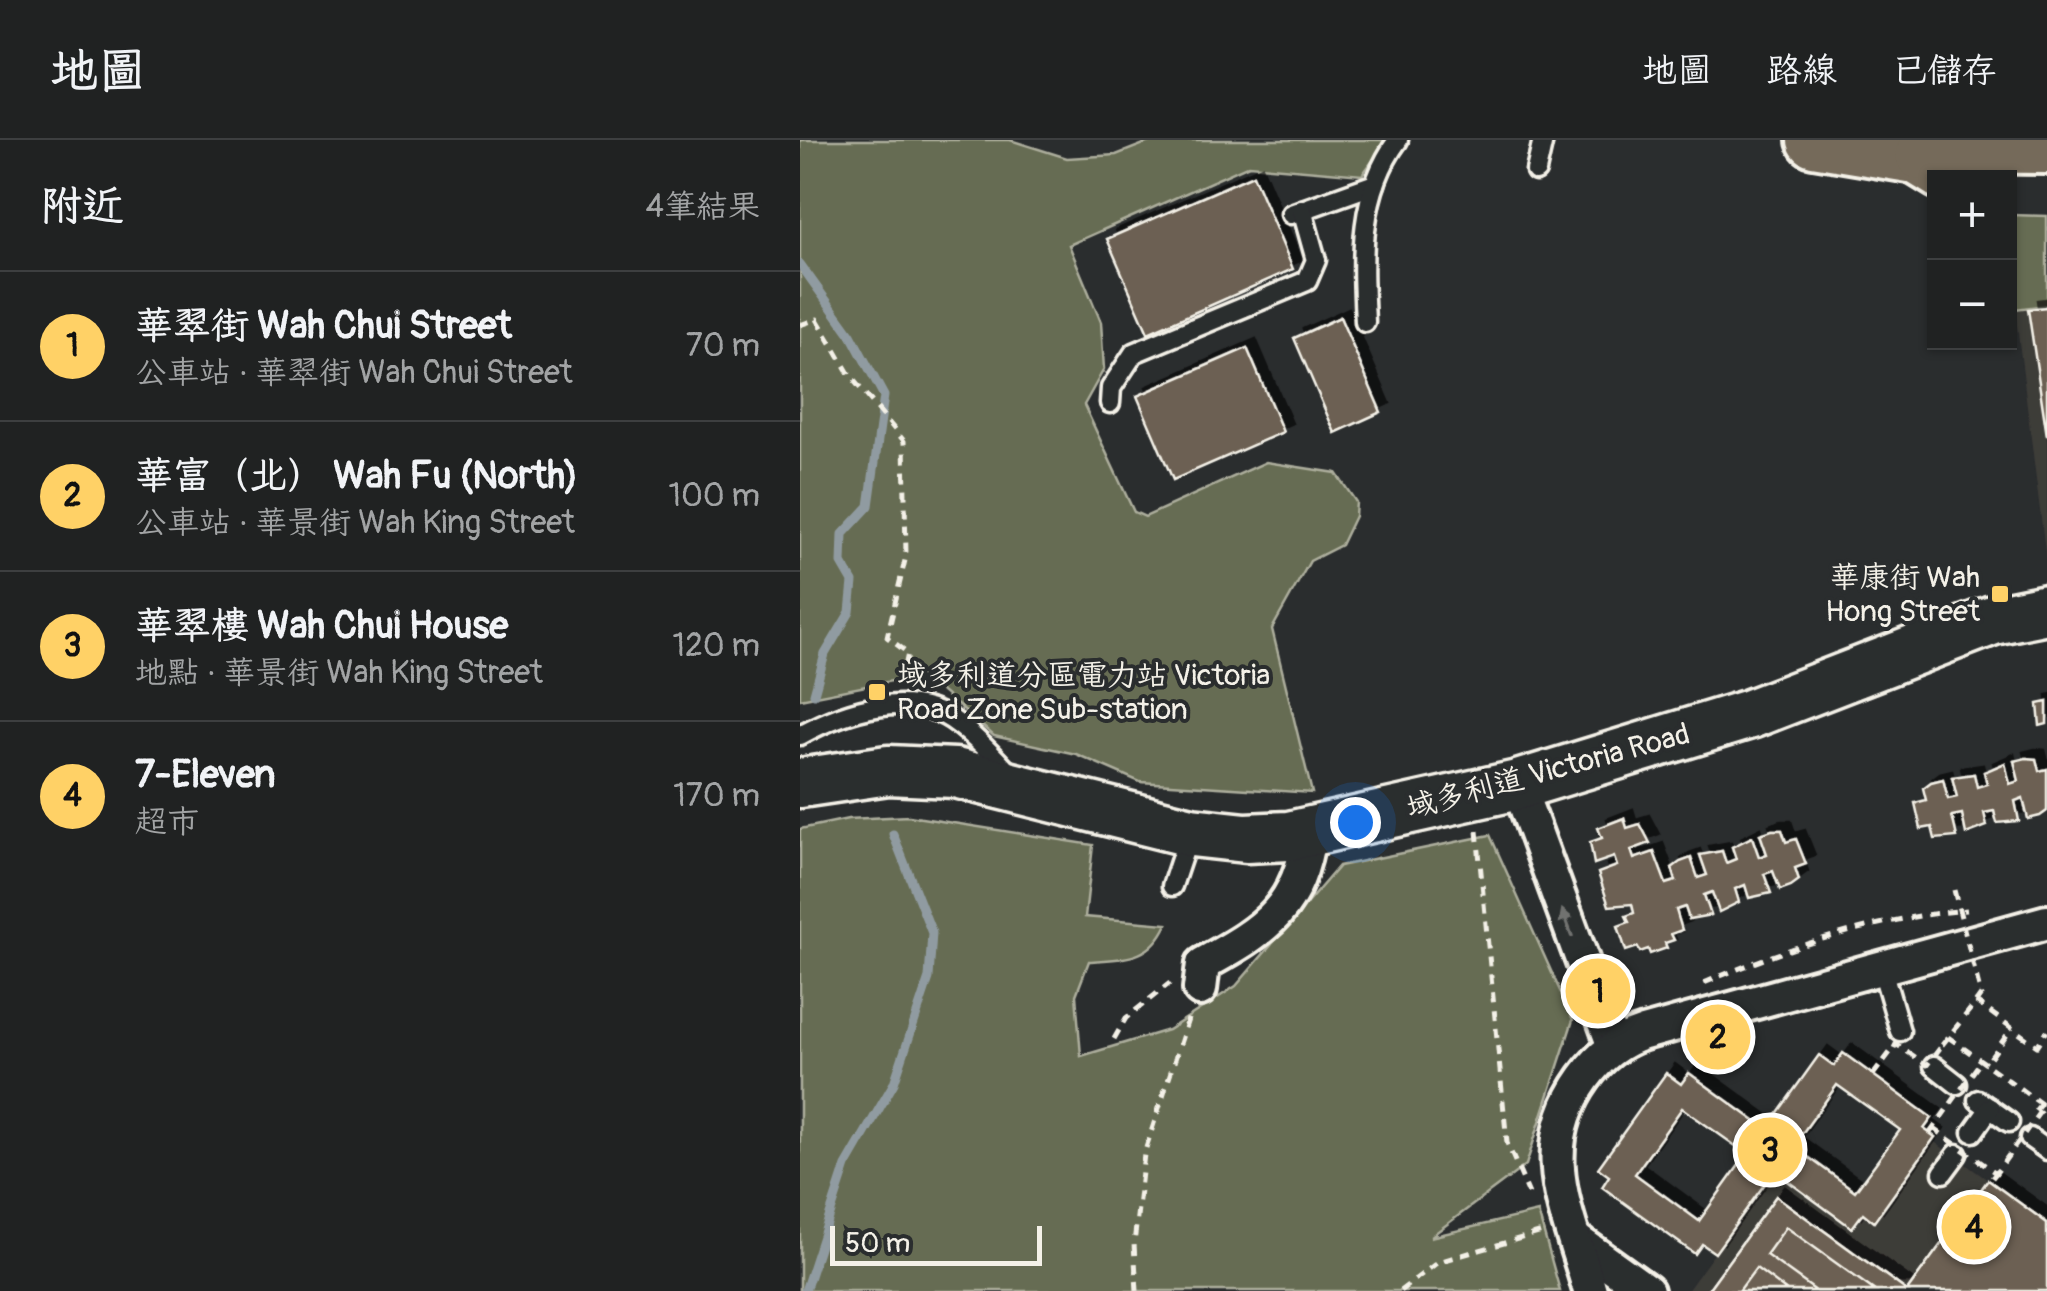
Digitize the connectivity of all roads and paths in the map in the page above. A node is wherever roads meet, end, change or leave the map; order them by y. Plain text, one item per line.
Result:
1 (1398, 140) edge
2 (1543, 140) edge
3 (1814, 140) edge
4 (2047, 147) edge
5 (1916, 157) junction
6 (1937, 170) edge
7 (1536, 171) dead end
8 (2017, 179) edge
9 (2047, 180) edge
10 (1375, 184) junction
11 (1365, 322) dead end
12 (800, 325) edge
13 (1110, 402) dead end
14 (2047, 609) edge
15 (901, 688) dead end
16 (800, 735) edge
17 (800, 783) edge
18 (1518, 785) junction
19 (1025, 787) junction
20 (1476, 830) dead end
21 (1191, 832) junction
22 (1310, 832) junction
23 (1172, 886) dead end
24 (1954, 890) dead end
25 (1971, 910) dead end
26 (2047, 922) edge
27 (1882, 968) junction
28 (1201, 976) junction
29 (1698, 985) dead end
30 (1976, 1002) junction
31 (2047, 1031) edge
32 (2017, 1032) junction
33 (1897, 1039) joint
34 (1114, 1040) dead end
35 (1614, 1047) junction
36 (1940, 1048) dead end
37 (1889, 1055) dead end
38 (1983, 1063) junction
39 (1934, 1066) dead end
40 (1874, 1075) dead end
41 (1957, 1084) dead end
42 (2047, 1096) edge
43 (2035, 1111) dead end
44 (2009, 1122) dead end
45 (1974, 1132) dead end
46 (2030, 1138) dead end
47 (2047, 1150) edge
48 (1958, 1154) dead end
49 (1943, 1173) dead end
50 (1532, 1200) dead end
51 (1563, 1235) junction
52 (1137, 1291) edge
53 (1400, 1291) edge
54 (1590, 1291) edge
55 (1648, 1291) edge

1 - 10 lane
2 - 7 lane
3 - 5 main road
4 - 5 main road
5 - 6 main road
8 - 9 main road
10 - 11 lane
10 - 13 lane
12 - 15 path
14 - 18 main road, 域多利道 Victoria Road
16 - 19 lane
17 - 19 main road, 域多利道 Victoria Road
18 - 22 main road, 域多利道 Victoria Road
35 -> 18 street
19 - 21 main road, 域多利道 Victoria Road
20 - 50 path
21 - 22 main road, 域多利道 Victoria Road
21 - 23 lane
22 - 28 street
24 - 30 path, bridge
25 - 29 path
26 - 27 street
27 - 33 lane
27 - 35 street
28 - 34 path
28 - 52 path
30 - 32 path
30 - 38 path
31 - 32 path
32 - 38 path
33 - 36 path, bridge
35 - 51 street
37 - 40 path
38 - 38 path, bridge
39 - 41 lane
42 - 43 path
44 - 45 lane
46 - 47 lane
48 - 49 lane
51 - 53 path
51 - 54 street
51 - 55 street

